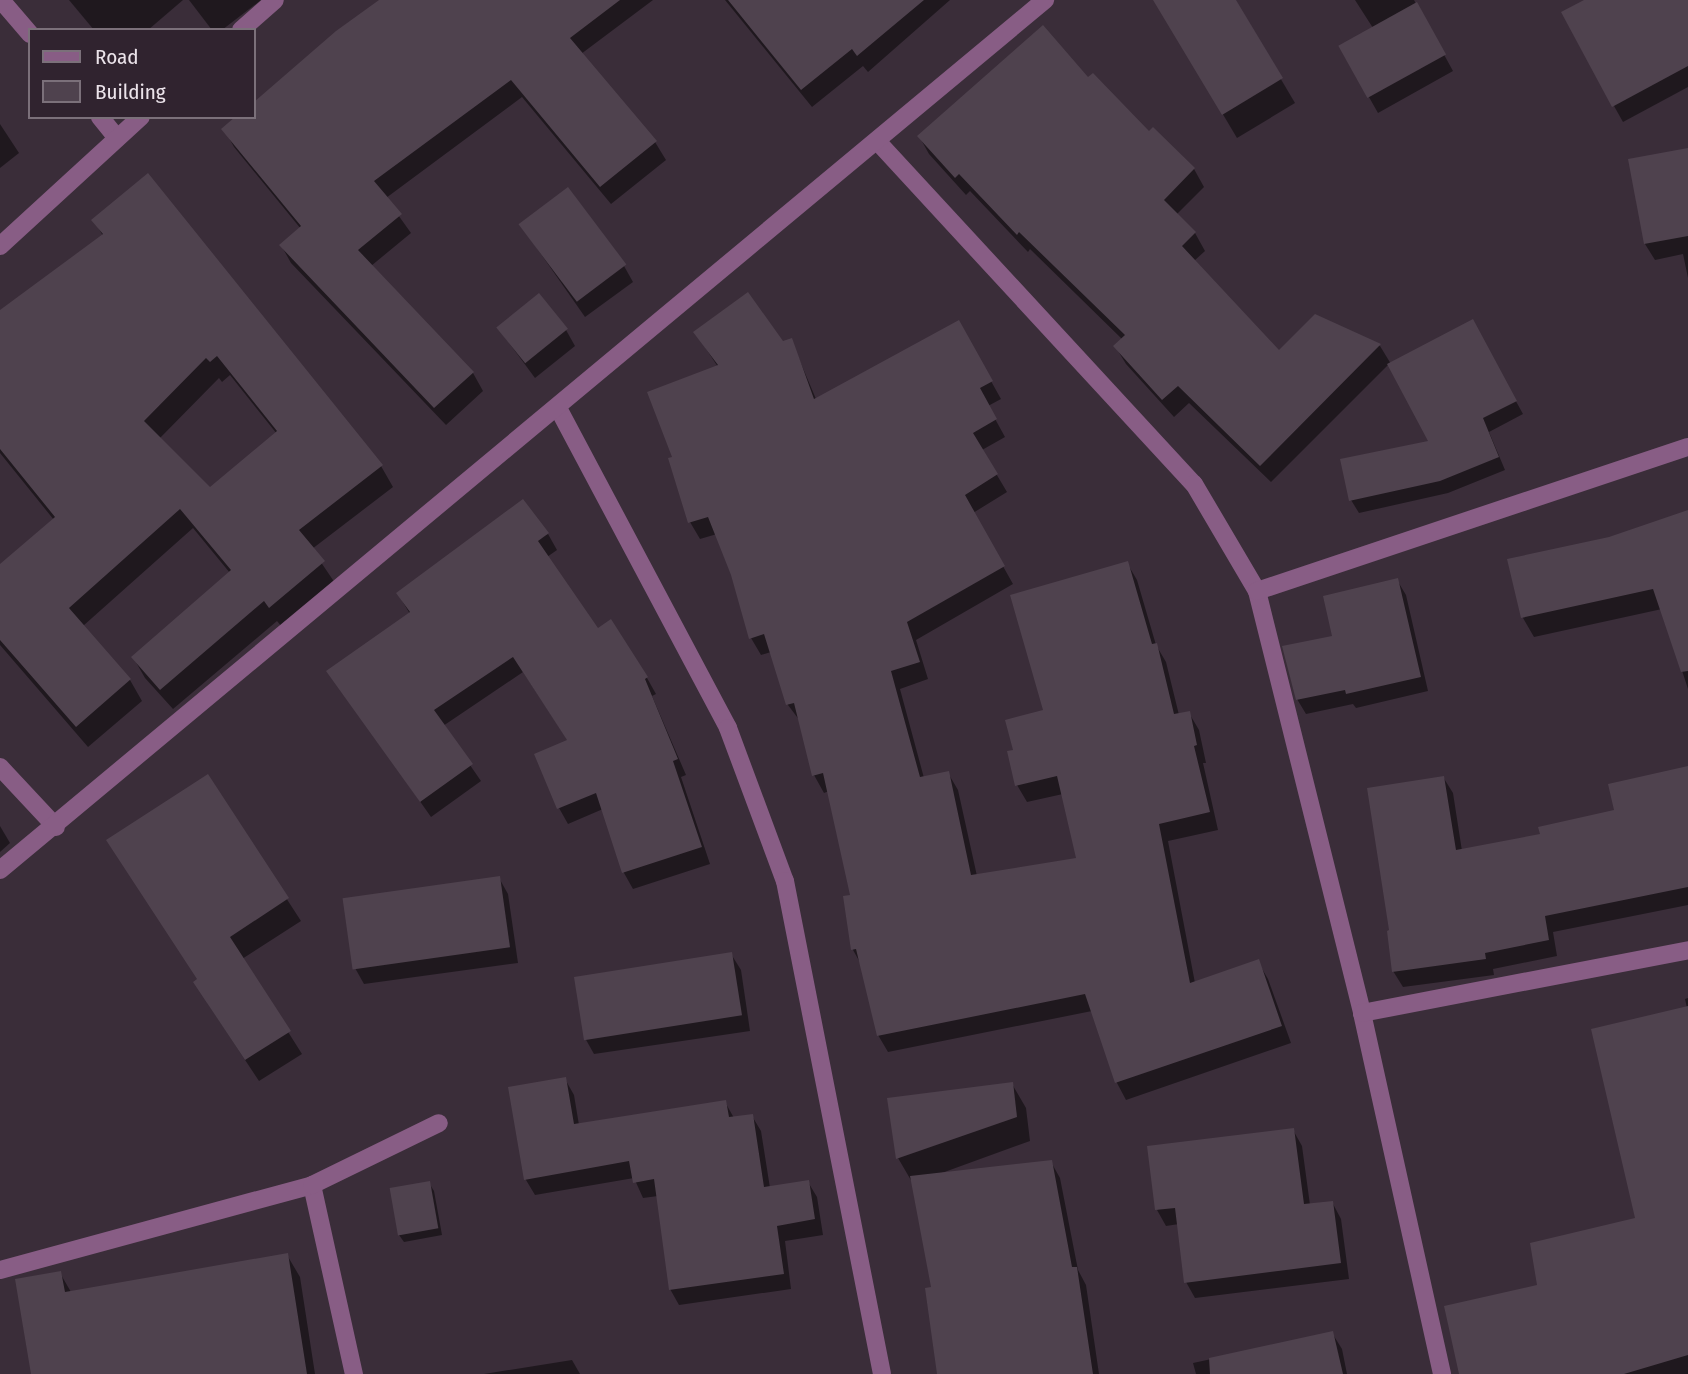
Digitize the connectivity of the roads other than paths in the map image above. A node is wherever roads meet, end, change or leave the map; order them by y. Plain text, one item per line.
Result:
1 (1, 0) edge
2 (275, 0) edge
3 (1045, 0) edge
4 (243, 28) edge
5 (28, 32) edge
6 (102, 119) edge
7 (139, 119) edge
8 (117, 138) junction
9 (877, 141) junction
10 (0, 246) edge
11 (558, 408) junction
12 (1688, 447) edge
13 (1257, 591) junction
14 (0, 767) edge
15 (56, 827) junction
16 (0, 870) edge
17 (1688, 950) edge
18 (1362, 1013) junction
19 (439, 1123) dead end
20 (312, 1185) junction
21 (0, 1270) edge
22 (354, 1374) edge
23 (882, 1374) edge
24 (1442, 1374) edge

1 - 5 street
2 - 4 street
3 - 9 street
6 - 8 street
7 - 8 street
8 - 10 street
9 - 11 street
9 - 13 street
11 - 15 street
11 - 23 street
12 - 13 street
13 - 18 street
14 - 15 street
15 - 16 street
17 - 18 street
18 - 24 street
19 - 20 street
20 - 21 street
20 - 22 street

